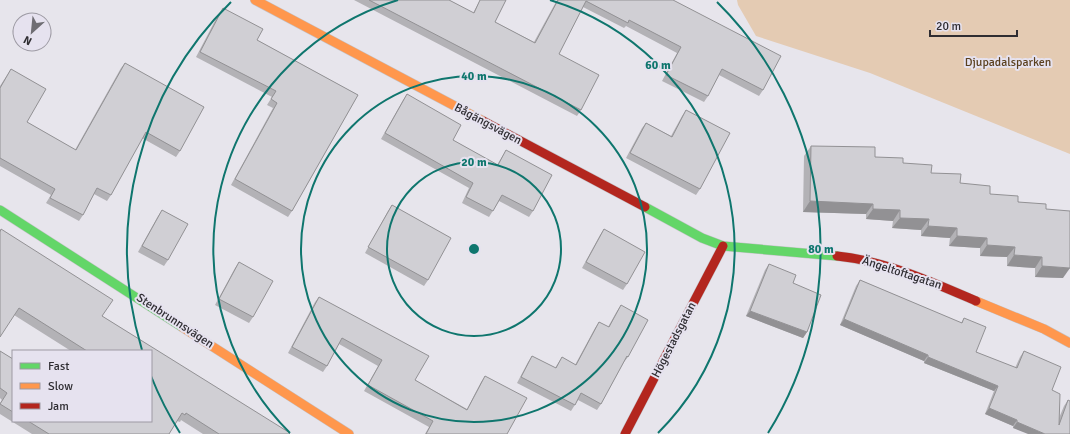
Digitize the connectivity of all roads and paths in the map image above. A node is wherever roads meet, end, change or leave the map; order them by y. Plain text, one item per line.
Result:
1 (255, 0) edge
2 (0, 210) edge
3 (722, 246) junction
4 (1070, 343) edge
5 (349, 434) edge
6 (625, 434) edge

1 - 3 street, Bågängsvägen
2 - 5 street, Stenbrunnsvägen
3 - 4 street, Ängeltoftagatan
3 - 6 street, Högestadsgatan

